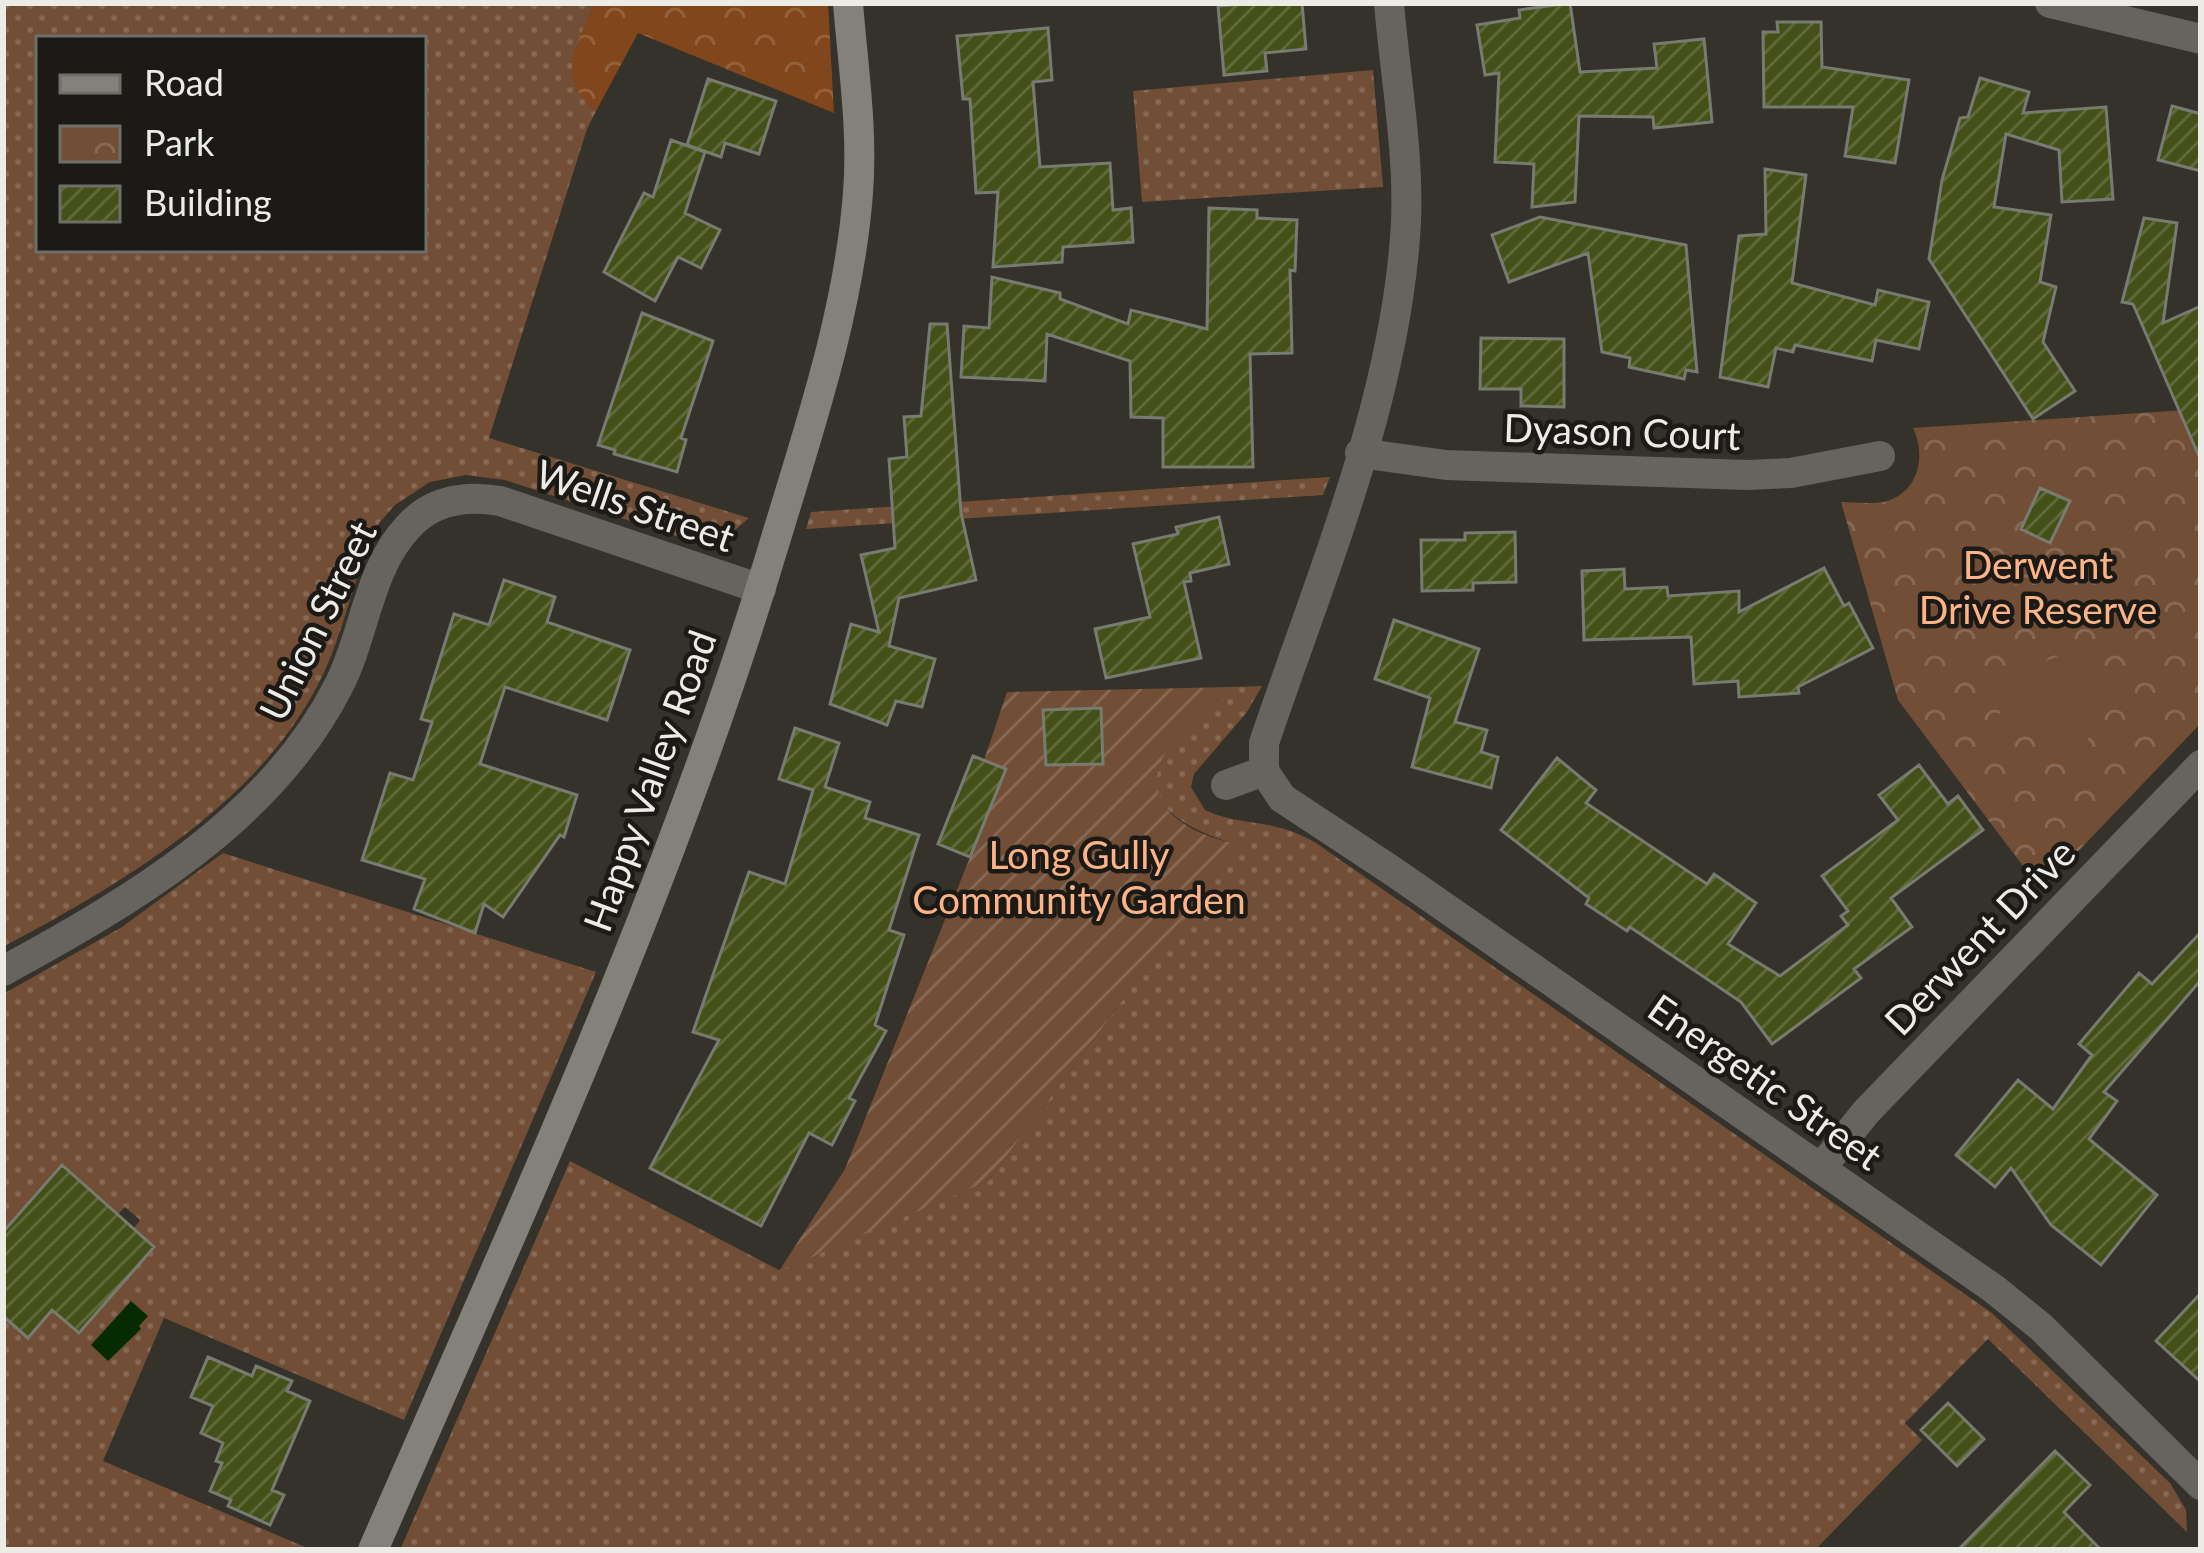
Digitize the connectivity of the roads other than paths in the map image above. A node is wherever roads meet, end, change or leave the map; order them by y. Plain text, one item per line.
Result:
1 (848, 3) edge
2 (1389, 3) edge
3 (2050, 3) edge
4 (2201, 39) edge
5 (1360, 453) junction
6 (1880, 456) dead end
7 (484, 499) joint
8 (761, 589) junction
9 (2201, 765) edge
10 (1264, 771) junction
11 (1226, 785) dead end
12 (3, 971) edge
13 (1821, 1168) junction
14 (2201, 1485) edge
15 (373, 1550) edge

1 - 8 street, Happy Valley Road
2 - 5 street
3 - 4 street
5 - 6 street, Dyason Court
5 - 10 street
7 - 8 street, Wells Street
7 - 12 street, Union Street
8 - 15 street, Happy Valley Road
9 - 13 street, Derwent Drive
10 - 11 street
10 - 13 street, Energetic Street
13 - 14 street, Energetic Street

